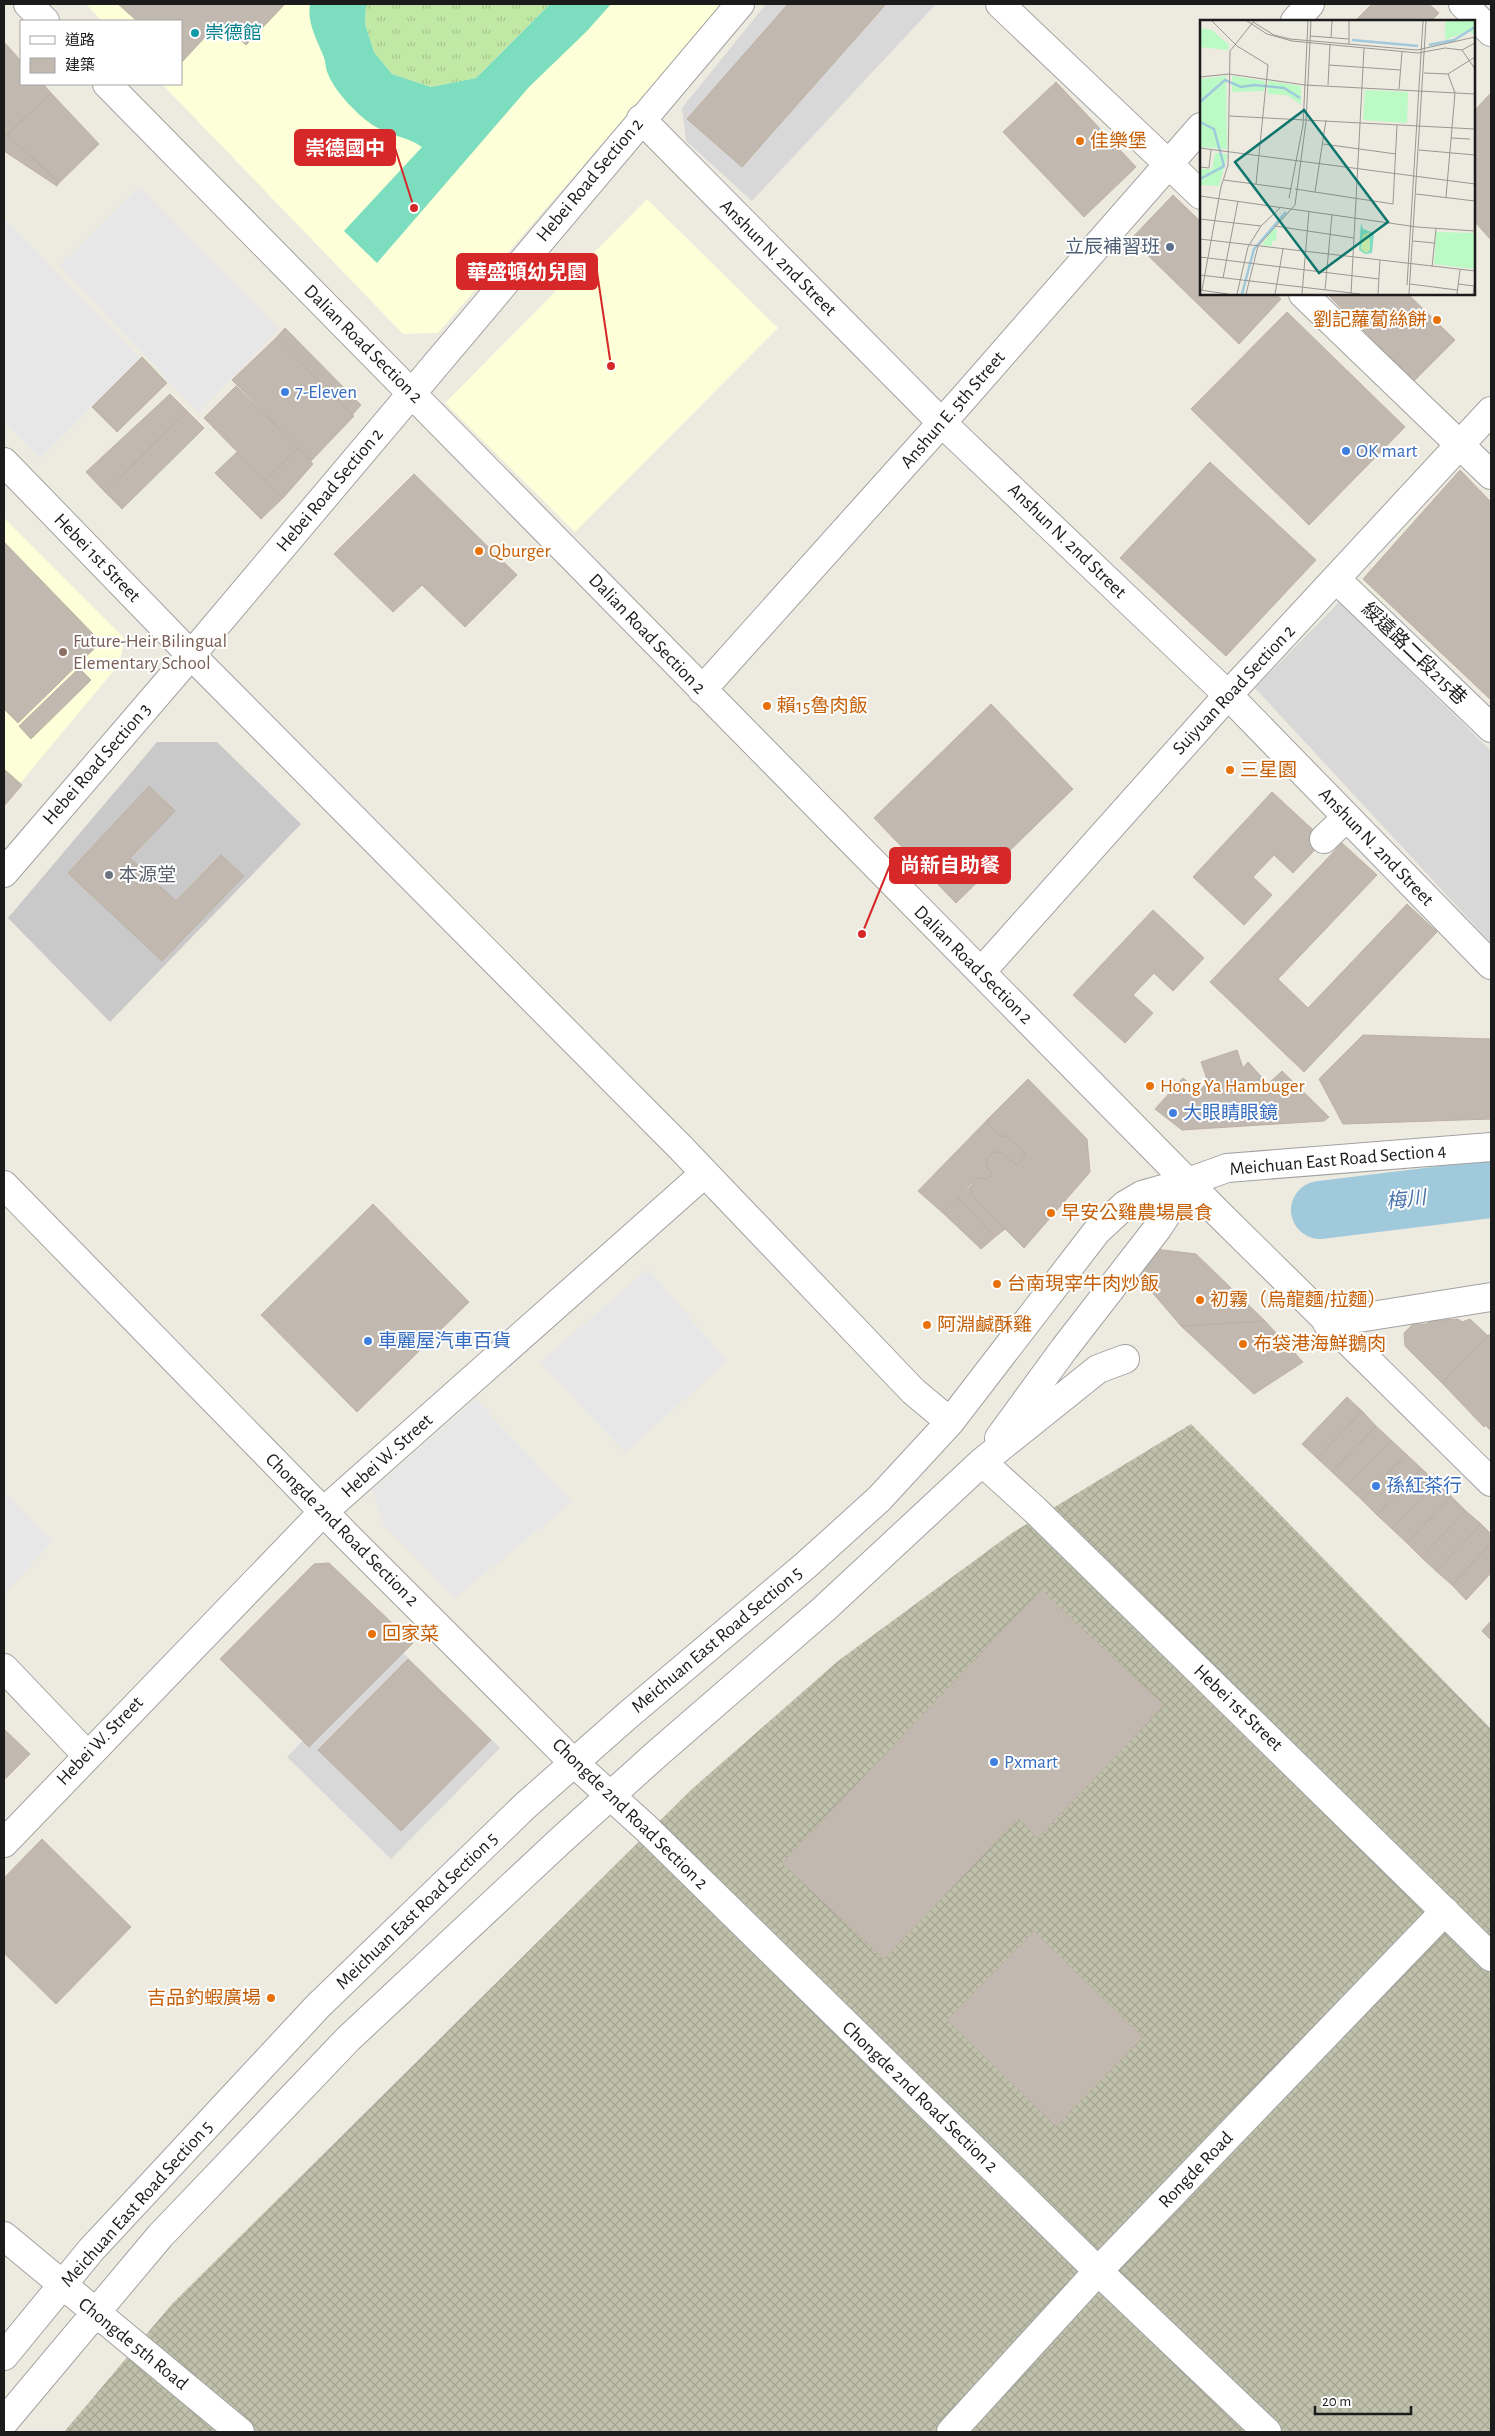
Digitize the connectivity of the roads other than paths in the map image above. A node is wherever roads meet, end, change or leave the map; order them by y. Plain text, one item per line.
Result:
1 (28, 4) edge
2 (740, 4) edge
3 (1000, 4) edge
4 (1310, 4) edge
5 (1463, 4) edge
6 (44, 20) edge
7 (1296, 20) edge
8 (1491, 32) edge
9 (108, 85) edge
10 (641, 119) junction
11 (1200, 128) edge
12 (1169, 164) junction
13 (1200, 194) edge
14 (1304, 295) edge
15 (411, 393) junction
16 (1491, 411) edge
17 (941, 422) junction
18 (1460, 446) junction
19 (4, 462) edge
20 (1491, 475) edge
21 (1336, 580) junction
22 (191, 655) junction
23 (702, 690) junction
24 (1228, 695) junction
25 (1491, 728) edge
26 (1347, 817) junction
27 (1324, 839) dead end
28 (4, 873) edge
29 (1491, 965) edge
30 (980, 972) junction
31 (1491, 1147) edge
32 (705, 1173) junction
33 (1188, 1182) junction
34 (4, 1185) edge
35 (1491, 1297) edge
36 (1327, 1323) junction
37 (1125, 1359) dead end
38 (950, 1422) junction
39 (982, 1462) junction
40 (1491, 1482) edge
41 (323, 1512) junction
42 (4, 1668) edge
43 (87, 1754) junction
44 (574, 1763) junction
45 (610, 1796) junction
46 (4, 1843) edge
47 (1445, 1911) junction
48 (1491, 1957) edge
49 (4, 2236) edge
50 (1098, 2271) junction
51 (63, 2286) junction
52 (96, 2314) junction
53 (4, 2356) edge
54 (4, 2422) edge
55 (240, 2432) edge
56 (951, 2432) edge
57 (1267, 2432) edge

1 - 6 street
2 - 10 street, Hebei Road Section 2
3 - 12 street
4 - 7 street
5 - 8 street
9 - 15 street, Dalian Road Section 2
10 - 15 street, Hebei Road Section 2
10 - 17 street, Anshun N. 2nd Street
11 - 12 street, Anshun E. 5th Street
12 - 13 street
12 - 17 street, Anshun E. 5th Street
14 - 18 street
15 - 22 street, Hebei Road Section 2
15 - 23 street, Dalian Road Section 2
16 - 18 street, Suiyuan Road Section 2
17 - 23 street, Anshun E. 5th Street
17 - 24 street, Anshun N. 2nd Street
18 - 20 street
18 - 21 street, Suiyuan Road Section 2
19 - 22 street, Hebei 1st Street
21 - 24 street, Suiyuan Road Section 2
21 - 25 street, 綏遠路二段215巷
22 - 28 street, Hebei Road Section 3
22 - 32 street, Hebei 1st Street
23 - 30 street, Dalian Road Section 2
24 - 26 street, Anshun N. 2nd Street
24 - 30 street, Suiyuan Road Section 2
26 - 27 street
26 - 29 street, Anshun N. 2nd Street
30 - 33 street, Dalian Road Section 2
31 - 33 street, Meichuan East Road Section 4
32 - 38 street, Hebei 1st Street
32 - 41 street, Hebei W. Street
33 - 36 street, Dalian Road Section 2
33 - 38 street, Meichuan East Road Section 5
33 - 39 street, Meichuan East Road Section 5
34 - 41 street, Chongde 2nd Road Section 2
35 - 36 street
36 - 40 street, Dalian Road Section 2
37 - 39 street, Meichuan East Road Section 5
38 - 44 street, Meichuan East Road Section 5
39 - 45 street, Meichuan East Road Section 5
39 - 47 street, Hebei 1st Street
41 - 43 street, Hebei W. Street
41 - 44 street, Chongde 2nd Road Section 2
42 - 43 street
43 - 46 street, Hebei W. Street
44 - 45 street, Chongde 2nd Road Section 2
44 - 51 street, Meichuan East Road Section 5
45 - 50 street, Chongde 2nd Road Section 2
45 - 52 street, Meichuan East Road Section 5
47 - 48 street, Hebei 1st Street
47 - 50 street, Rongde Road
49 - 51 street, Chongde 5th Road
50 - 56 street, Rongde Road
50 - 57 street, Chongde 2nd Road Section 2
51 - 52 street, Chongde 5th Road
51 - 53 street, Meichuan East Road Section 5
52 - 54 street, Meichuan East Road Section 5
52 - 55 street, Chongde 5th Road

